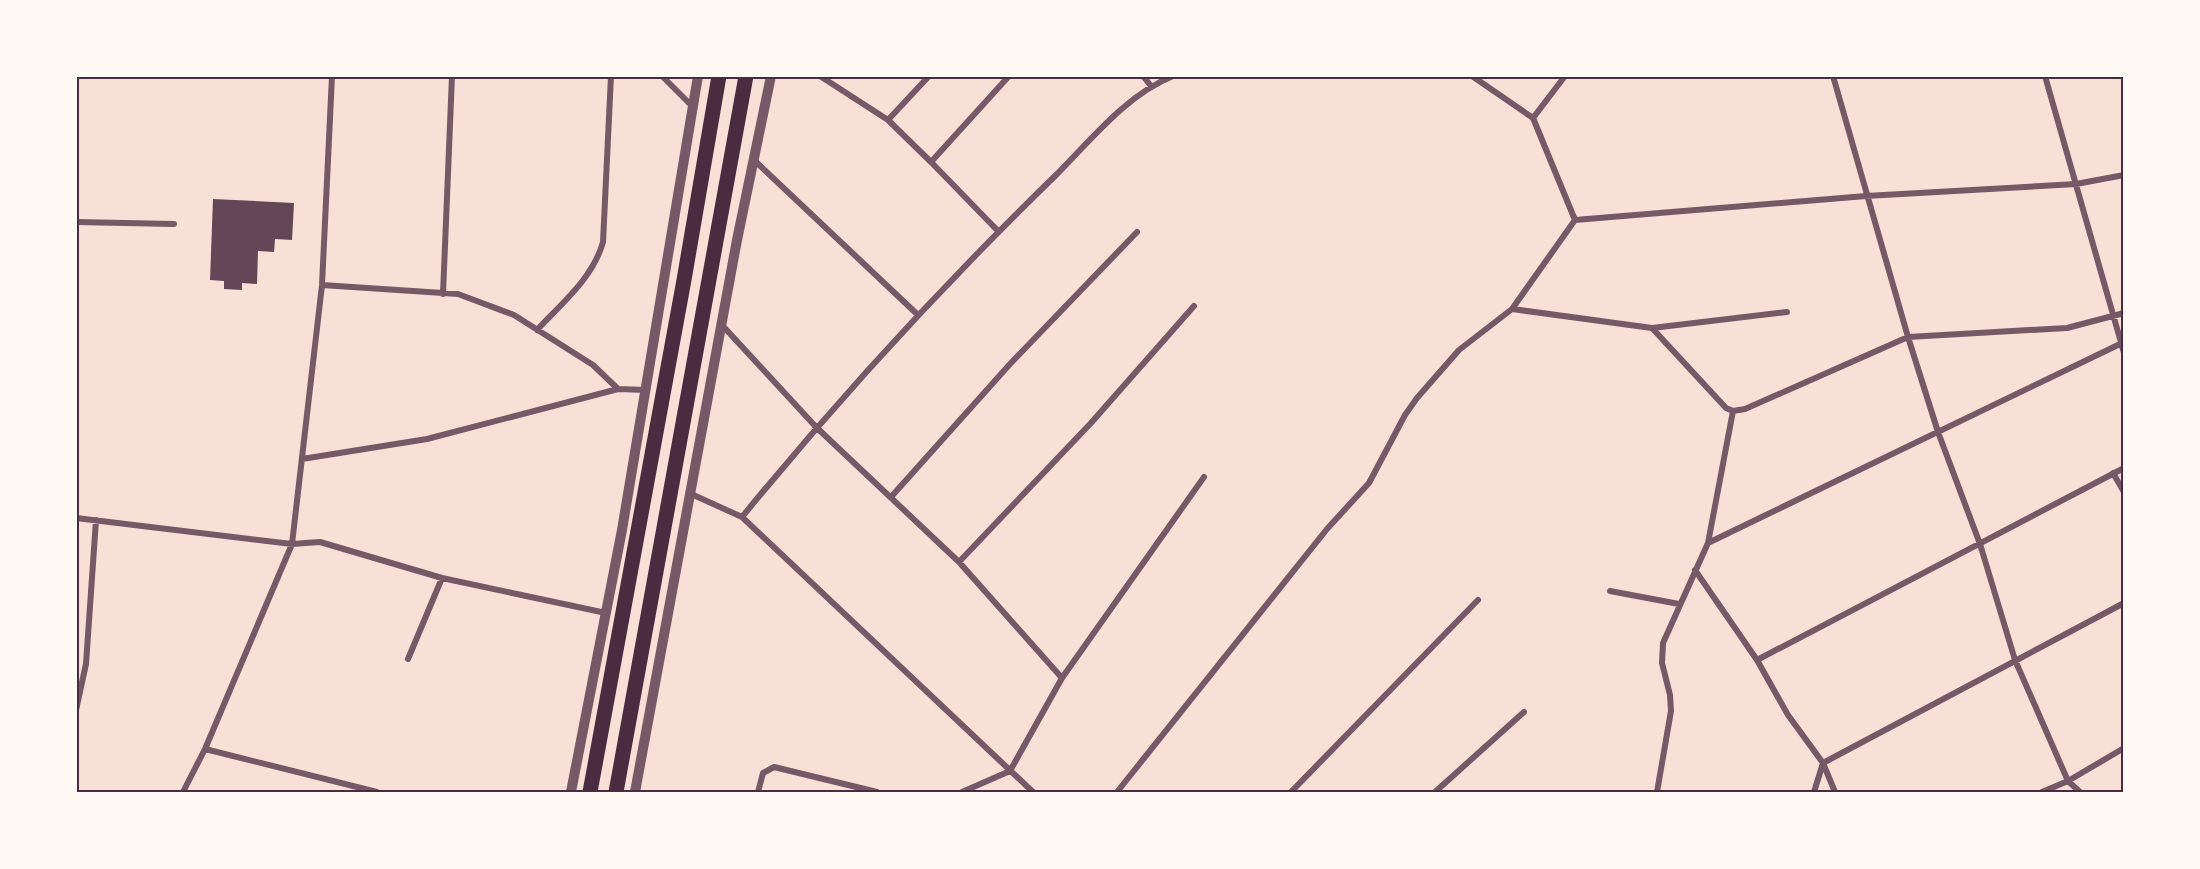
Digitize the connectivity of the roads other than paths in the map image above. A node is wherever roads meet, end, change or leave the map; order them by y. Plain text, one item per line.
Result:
1 (332, 76) edge
2 (452, 76) edge
3 (611, 76) edge
4 (662, 76) edge
5 (698, 76) edge
6 (719, 76) edge
7 (746, 76) edge
8 (771, 76) edge
9 (820, 76) edge
10 (929, 76) edge
11 (1009, 76) edge
12 (1143, 76) edge
13 (1173, 76) edge
14 (1472, 76) edge
15 (1565, 76) edge
16 (1833, 76) edge
17 (2045, 76) edge
18 (1151, 86) junction
19 (693, 107) junction
20 (1533, 118) junction
21 (888, 120) junction
22 (754, 160) junction
23 (931, 162) junction
24 (2124, 175) edge
25 (2076, 184) junction
26 (1866, 196) junction
27 (1575, 220) junction
28 (76, 222) edge
29 (174, 224) dead end
30 (999, 231) junction
31 (1137, 232) dead end
32 (322, 285) junction
33 (443, 294) junction
34 (1194, 306) dead end
35 (1512, 309) junction
36 (1787, 312) dead end
37 (2124, 313) edge
38 (918, 315) junction
39 (2114, 316) junction
40 (722, 325) junction
41 (1652, 328) junction
42 (537, 330) junction
43 (1908, 337) junction
44 (2120, 344) junction
45 (2124, 353) edge
46 (618, 389) junction
47 (646, 390) junction
48 (1733, 411) junction
49 (816, 427) junction
50 (1938, 432) junction
51 (302, 459) junction
52 (2124, 468) edge
53 (2113, 473) junction
54 (1204, 477) dead end
55 (2124, 492) edge
56 (689, 493) junction
57 (891, 498) junction
58 (742, 517) junction
59 (76, 518) edge
60 (96, 520) junction
61 (1708, 543) junction
62 (292, 544) junction
63 (1980, 544) junction
64 (959, 562) junction
65 (1695, 570) junction
66 (442, 578) junction
67 (1610, 591) dead end
68 (1478, 600) dead end
69 (2124, 603) edge
70 (1679, 604) junction
71 (606, 613) junction
72 (408, 659) dead end
73 (1757, 660) junction
74 (2015, 660) junction
75 (1062, 678) junction
76 (76, 710) edge
77 (1524, 712) dead end
78 (2124, 748) edge
79 (205, 749) junction
80 (1823, 763) junction
81 (1010, 771) junction
82 (2068, 781) junction
83 (183, 792) edge
84 (377, 792) edge
85 (571, 792) edge
86 (590, 792) edge
87 (616, 792) edge
88 (635, 792) edge
89 (758, 792) edge
90 (877, 792) edge
91 (962, 792) edge
92 (1033, 792) edge
93 (1117, 792) edge
94 (1292, 792) edge
95 (1435, 792) edge
96 (1657, 792) edge
97 (1814, 792) edge
98 (1834, 792) edge
99 (2042, 792) edge
100 (2080, 792) edge

1 - 32 street
2 - 33 street
3 - 42 street
4 - 19 street
5 - 19 street
6 - 86 highway
7 - 87 highway
8 - 22 street
9 - 21 street
10 - 21 street
11 - 23 street
12 - 18 street
13 - 18 street
14 - 20 street
15 - 20 street
16 - 26 street
17 - 25 street
18 - 30 street
19 - 47 street
20 - 27 street
21 - 23 street
22 - 38 street
22 - 40 street
23 - 30 street
24 - 25 street
25 - 26 street
25 - 39 street
26 - 27 street
26 - 43 street
27 - 35 street
28 - 29 street
30 - 38 street
31 - 57 street
32 - 33 street
32 - 51 street
33 - 42 street
34 - 64 street
35 - 41 street
35 - 93 street
36 - 41 street
37 - 39 street
38 - 49 street
39 - 43 street
39 - 44 street
40 - 49 street
40 - 56 street
41 - 48 street
42 - 46 street
43 - 48 street
43 - 50 street
44 - 45 street
44 - 50 street
46 - 47 street
46 - 51 street
47 - 71 street
48 - 61 street
49 - 57 street
49 - 58 street
50 - 61 street
50 - 63 street
51 - 62 street
52 - 53 street
53 - 55 street
53 - 63 street
54 - 75 street
56 - 58 street
56 - 88 street
57 - 64 street
58 - 81 street
59 - 60 street
60 - 62 street
60 - 76 street
61 - 65 street
62 - 66 street
62 - 79 street
63 - 73 street
63 - 74 street
64 - 75 street
65 - 70 street
65 - 73 street
66 - 71 street
66 - 72 street
67 - 70 street
68 - 94 street
69 - 74 street
70 - 96 street
71 - 85 street
73 - 80 street
74 - 80 street
74 - 82 street
75 - 81 street
77 - 95 street
78 - 82 street
79 - 83 street
79 - 84 street
80 - 97 street
80 - 98 street
81 - 91 street
81 - 92 street
82 - 99 street
82 - 100 street
89 - 90 street

